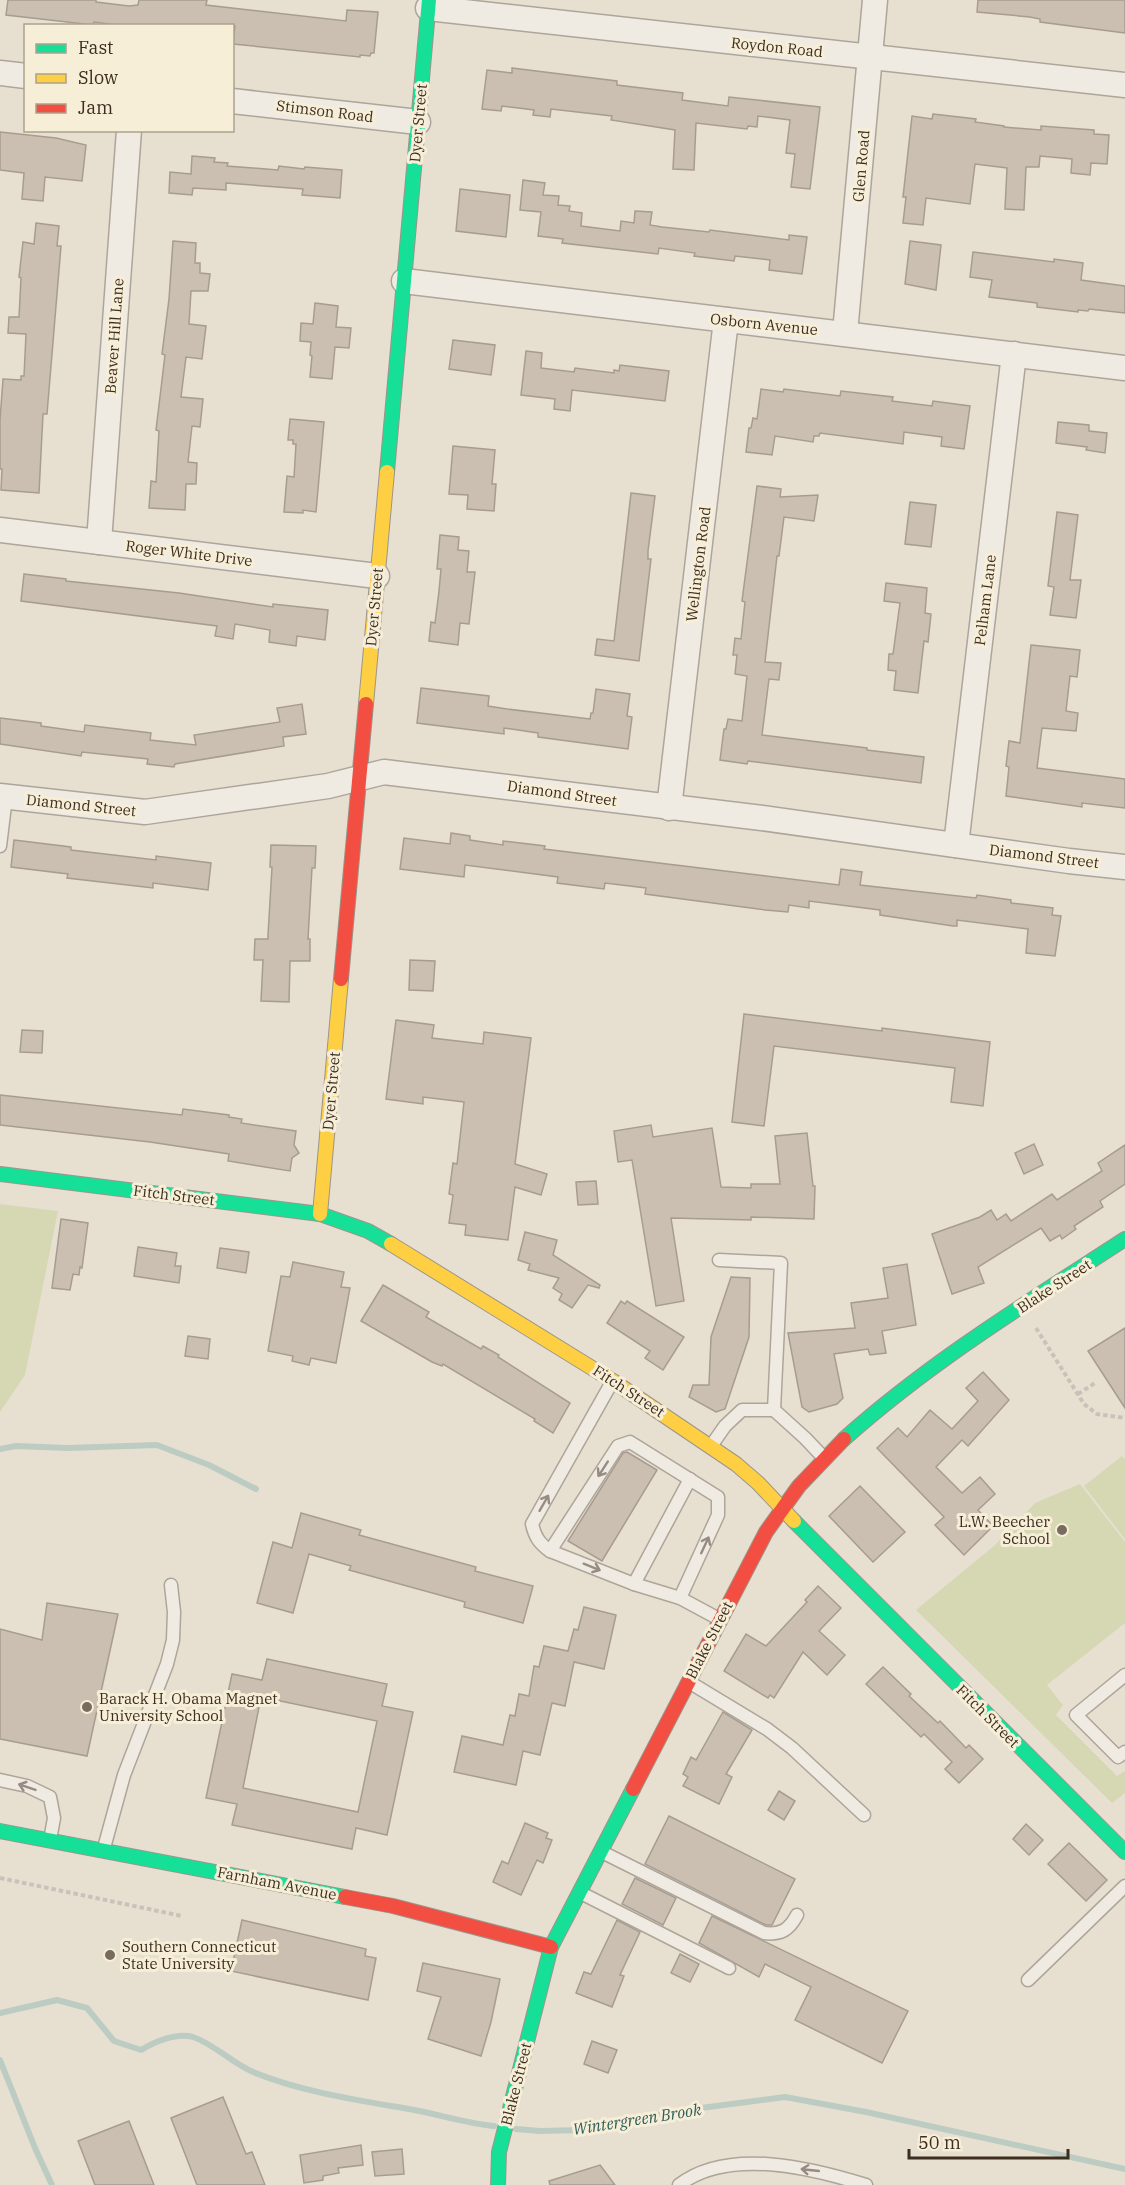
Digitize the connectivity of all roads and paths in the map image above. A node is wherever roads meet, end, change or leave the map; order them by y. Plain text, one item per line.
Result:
1 (875, 0) edge
2 (429, 4) edge
3 (870, 58) junction
4 (0, 73) edge
5 (24, 76) edge
6 (1125, 85) edge
7 (234, 101) edge
8 (418, 122) junction
9 (129, 132) edge
10 (404, 281) junction
11 (726, 320) junction
12 (845, 333) junction
13 (1014, 354) junction
14 (1125, 368) edge
15 (0, 530) edge
16 (99, 542) junction
17 (377, 576) junction
18 (359, 778) junction
19 (3, 797) edge
20 (669, 808) junction
21 (956, 845) junction
22 (0, 846) edge
23 (1125, 867) edge
24 (0, 1174) edge
25 (320, 1214) junction
26 (1125, 1239) edge
27 (719, 1260) dead end
28 (1031, 1320) dead end
29 (613, 1380) junction
30 (1095, 1383) dead end
31 (1078, 1394) junction
32 (774, 1410) junction
33 (1125, 1418) edge
34 (710, 1446) junction
35 (824, 1459) junction
36 (690, 1479) junction
37 (783, 1509) junction
38 (550, 1551) junction
39 (634, 1584) junction
40 (171, 1585) dead end
41 (680, 1598) junction
42 (720, 1620) junction
43 (1125, 1675) edge
44 (688, 1681) junction
45 (1125, 1752) edge
46 (0, 1780) edge
47 (864, 1815) dead end
48 (0, 1831) edge
49 (49, 1841) junction
50 (1121, 1841) edge
51 (103, 1852) junction
52 (601, 1852) junction
53 (0, 1878) edge
54 (1125, 1886) edge
55 (580, 1892) junction
56 (797, 1915) dead end
57 (182, 1916) dead end
58 (551, 1947) junction
59 (729, 1968) dead end
60 (1028, 1980) dead end
61 (498, 2185) edge
62 (679, 2185) edge
63 (866, 2185) edge

1 - 3 street, Glen Road
2 - 3 street, Roydon Road
2 - 8 street, Dyer Street
3 - 6 street, Roydon Road
3 - 12 street, Glen Road
4 - 5 street
7 - 8 street, Stimson Road
8 - 10 street, Dyer Street
9 - 16 street, Beaver Hill Lane
10 - 11 street, Osborn Avenue
10 - 17 street, Dyer Street
11 - 12 street, Osborn Avenue
11 - 20 street, Wellington Road
12 - 13 street, Osborn Avenue
13 - 14 street, Osborn Avenue
13 - 21 street, Pelham Lane
15 - 16 street, Roger White Drive
16 - 17 street, Roger White Drive
17 - 18 street, Dyer Street
18 - 19 street, Diamond Street
18 - 20 street, Diamond Street
18 - 25 street, Dyer Street
19 - 22 lane
20 - 21 street, Diamond Street
21 - 23 street, Diamond Street
24 - 25 street, Fitch Street
25 - 29 street, Fitch Street
26 - 35 street, Blake Street
27 - 32 lane
28 - 31 path
29 - 34 street, Fitch Street
38 -> 29 lane
30 - 31 path
31 - 33 path
32 - 34 lane
32 - 35 lane
34 - 37 street, Fitch Street
35 - 37 street, Blake Street
36 -> 38 lane
36 - 39 lane
41 -> 36 lane
37 - 42 street, Blake Street
37 - 50 street, Fitch Street
38 -> 39 lane
39 - 41 lane
40 - 51 lane
41 - 42 lane
42 - 44 street, Blake Street
43 - 45 lane
44 - 47 lane
44 - 52 street, Blake Street
49 -> 46 lane
48 - 49 street, Farnham Avenue
49 - 51 street, Farnham Avenue
51 - 58 street, Farnham Avenue
52 - 55 street, Blake Street
52 - 56 lane
53 - 57 path
54 - 60 lane
55 - 58 street, Blake Street
55 - 59 lane
58 - 61 street, Blake Street
63 -> 62 lane

